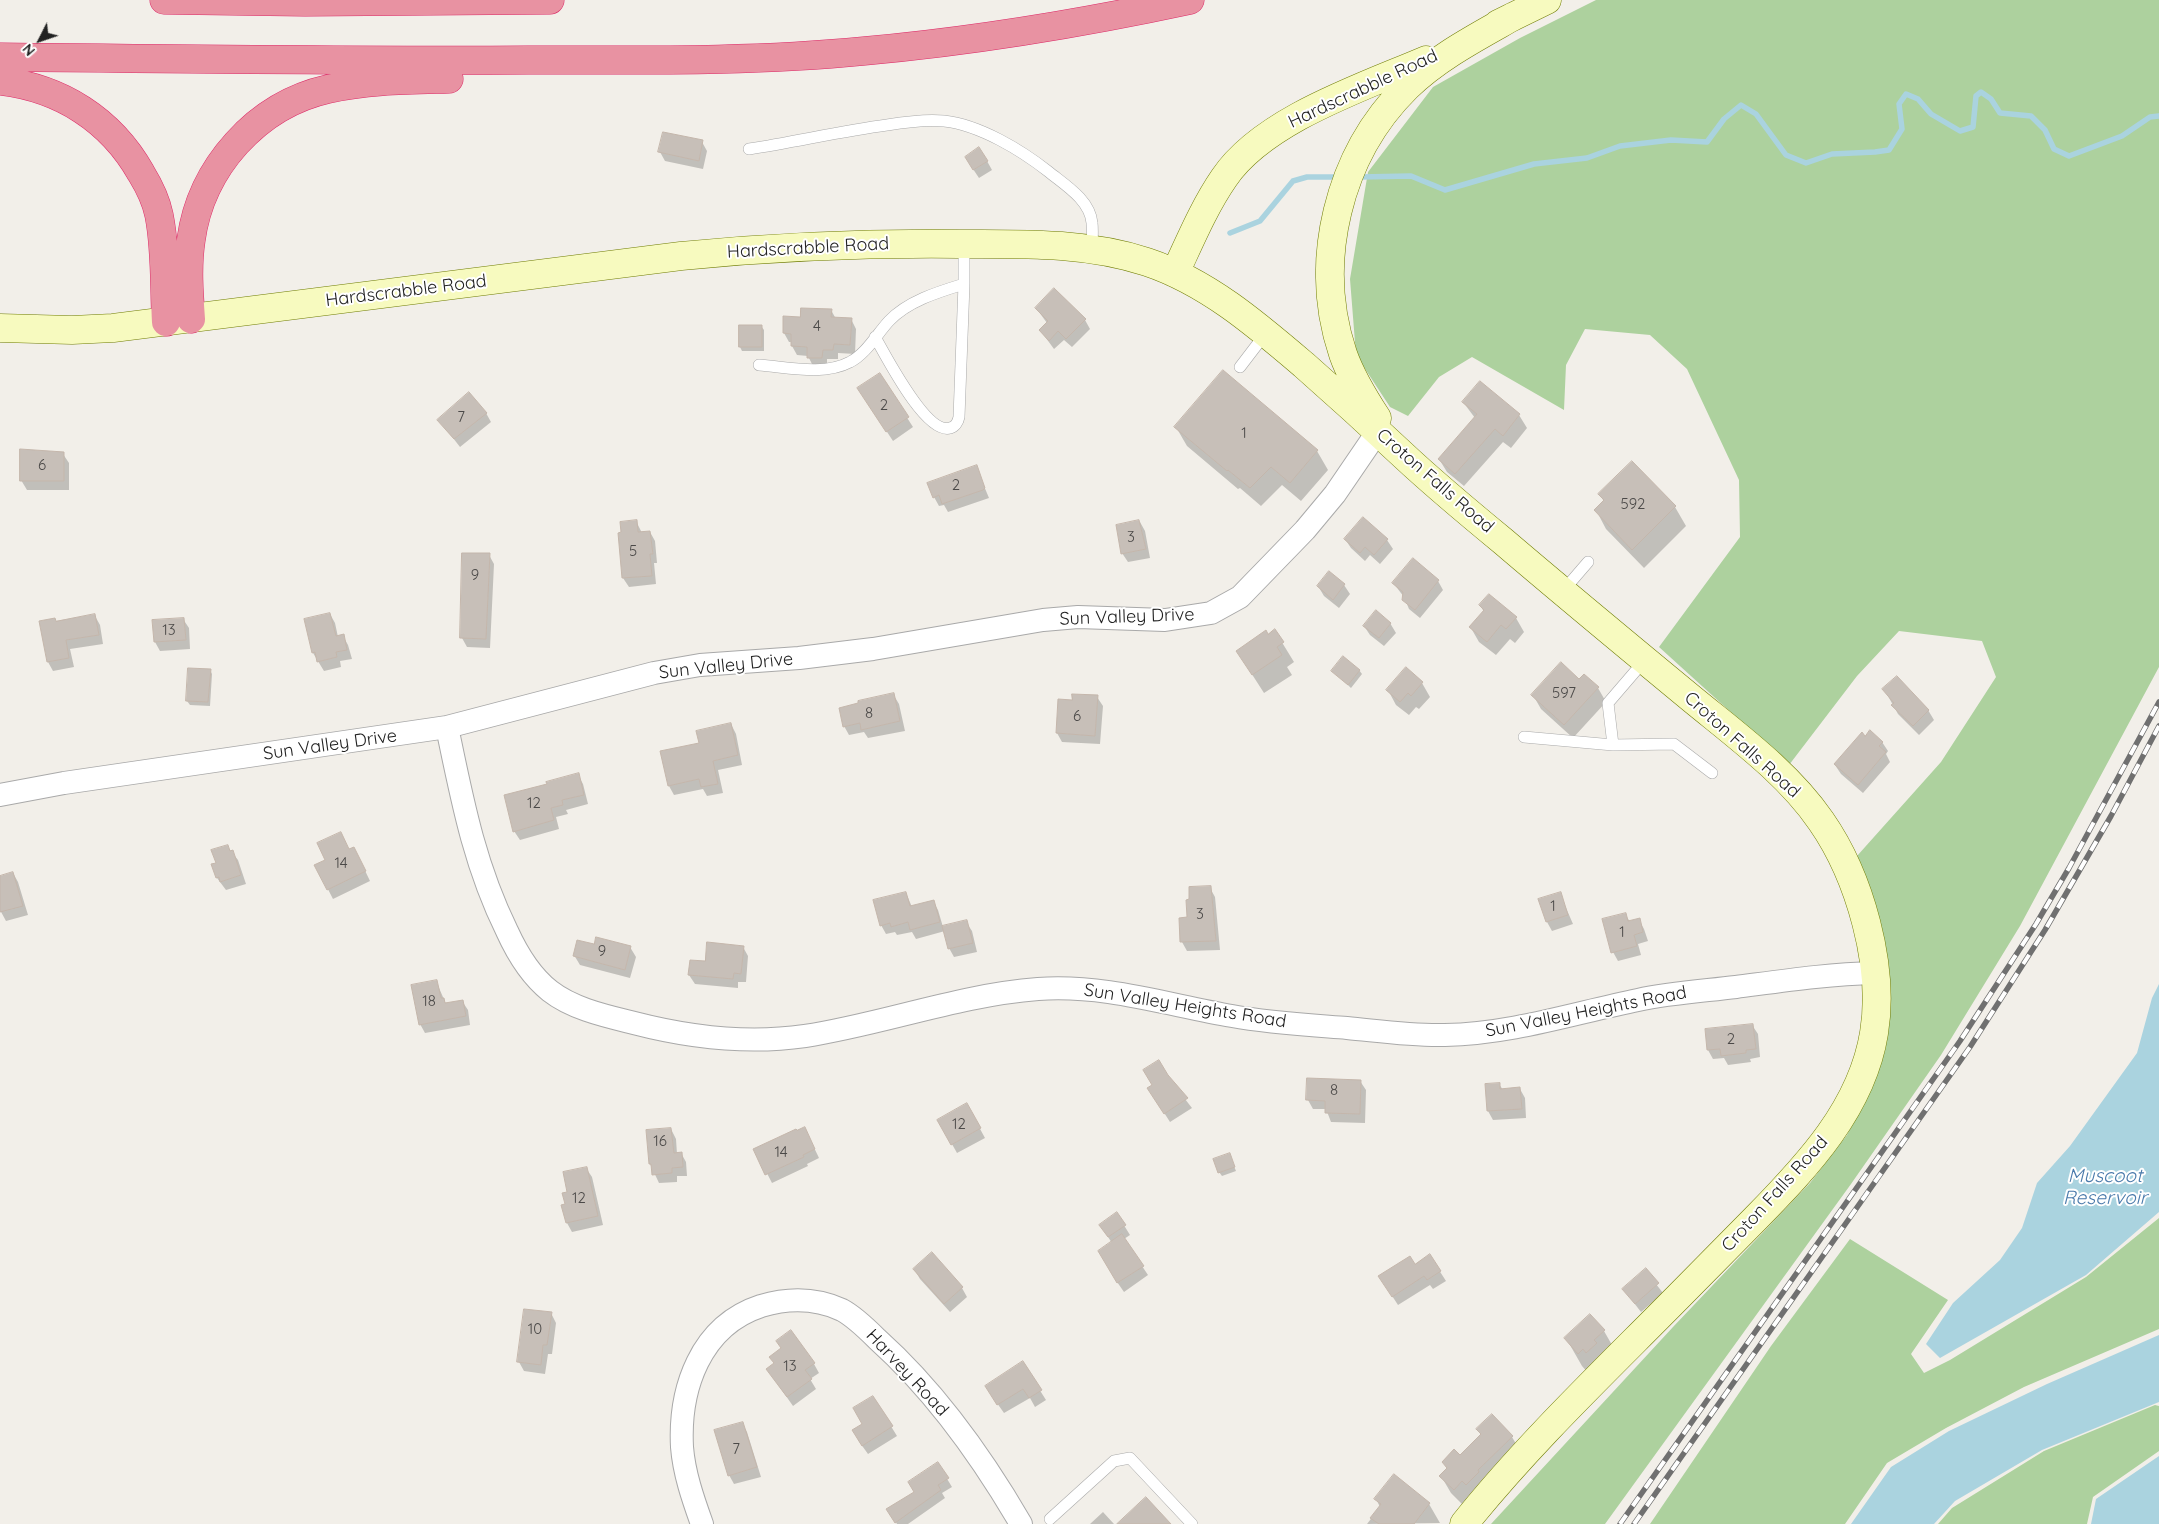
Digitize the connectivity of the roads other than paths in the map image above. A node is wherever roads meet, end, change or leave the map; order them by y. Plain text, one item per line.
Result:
1 (164, 0) edge
2 (550, 0) edge
3 (1190, 0) edge
4 (1547, 0) edge
5 (1514, 16) junction
6 (0, 57) edge
7 (531, 60) junction
8 (0, 81) edge
9 (749, 149) dead end
10 (964, 244) junction
11 (1092, 249) junction
12 (1175, 273) junction
13 (964, 284) junction
14 (178, 321) junction
15 (0, 328) edge
16 (1266, 332) junction
17 (875, 337) junction
18 (759, 365) dead end
19 (1240, 367) dead end
20 (1378, 431) junction
21 (1408, 459) junction
22 (1588, 562) dead end
23 (1563, 591) junction
24 (1645, 660) junction
25 (447, 727) junction
26 (1524, 737) dead end
27 (1613, 745) junction
28 (1712, 773) dead end
29 (0, 795) edge
30 (1875, 973) junction
31 (1050, 1519) dead end
32 (702, 1524) edge
33 (1021, 1524) edge
34 (1192, 1524) edge
35 (1464, 1524) edge

1 - 2 highway
3 - 7 highway
4 - 5 main road
5 - 12 main road, Hardscrabble Road
5 - 21 main road
6 - 7 highway
7 - 14 highway
8 - 14 highway
9 - 11 lane
10 - 11 main road, Hardscrabble Road
10 - 13 lane
10 - 14 main road, Hardscrabble Road
11 - 12 main road, Hardscrabble Road
12 - 16 main road, Croton Falls Road
13 - 17 lane
13 - 17 lane
14 - 15 main road, Hardscrabble Road
16 - 19 lane
16 - 20 main road, Croton Falls Road
17 - 18 lane
20 - 21 main road, Croton Falls Road
20 - 25 street, Sun Valley Drive
21 - 23 main road, Croton Falls Road
22 - 23 lane
23 - 24 main road, Croton Falls Road
24 - 27 lane
24 - 30 main road, Croton Falls Road
25 - 29 street, Sun Valley Drive
25 - 30 street, Sun Valley Heights Road
26 - 27 lane
27 - 28 lane
30 - 35 main road, Croton Falls Road
31 - 34 lane
32 - 33 street, Harvey Road

